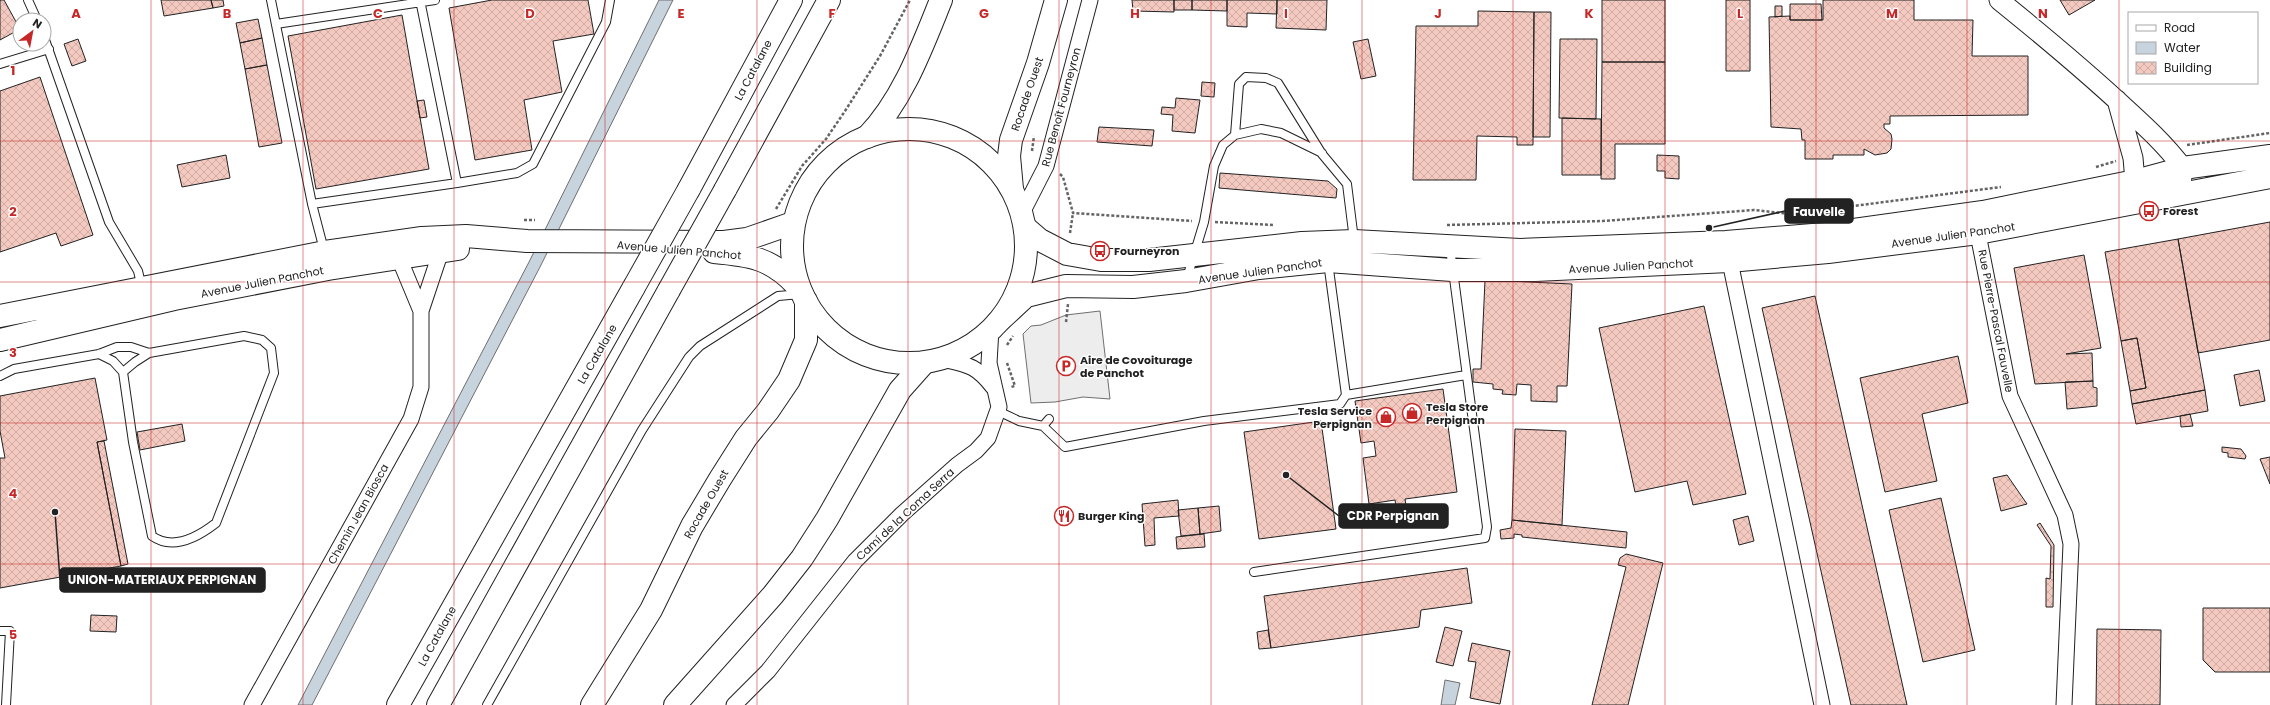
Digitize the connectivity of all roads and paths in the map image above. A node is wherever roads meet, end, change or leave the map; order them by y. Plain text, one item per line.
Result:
1 (28, 0) edge
2 (271, 0) edge
3 (435, 0) edge
4 (610, 0) edge
5 (791, 0) edge
6 (829, 0) edge
7 (910, 0) edge
8 (941, 0) edge
9 (1056, 0) edge
10 (1090, 0) edge
11 (1999, 0) edge
12 (421, 1) edge
13 (33, 12) edge
14 (276, 24) junction
15 (39, 52) edge
16 (50, 52) edge
17 (0, 64) edge
18 (2117, 100) junction
19 (835, 125) dead end
20 (2270, 133) edge
21 (1235, 135) junction
22 (867, 137) junction
23 (2185, 146) dead end
24 (1322, 154) junction
25 (2270, 156) edge
26 (2119, 160) dead end
27 (1046, 166) junction
28 (2094, 168) dead end
29 (2183, 168) junction
30 (2270, 177) edge
31 (2134, 181) junction
32 (457, 183) junction
33 (2004, 186) dead end
34 (1012, 189) junction
35 (2180, 193) junction
36 (312, 204) junction
37 (1024, 219) junction
38 (1204, 222) junction
39 (793, 223) junction
40 (1976, 223) junction
41 (1439, 225) dead end
42 (1282, 226) dead end
43 (466, 236) junction
44 (527, 241) junction
45 (577, 242) junction
46 (419, 245) junction
47 (1450, 248) junction
48 (393, 250) junction
49 (442, 251) junction
50 (1340, 251) junction
51 (1728, 251) junction
52 (1296, 253) dead end
53 (324, 256) junction
54 (1195, 256) junction
55 (1259, 268) junction
56 (1452, 270) junction
57 (1186, 281) junction
58 (251, 284) junction
59 (143, 293) junction
60 (801, 293) junction
61 (174, 299) junction
62 (78, 301) junction
63 (1064, 302) dead end
64 (421, 311) junction
65 (47, 315) dead end
66 (0, 316) edge
67 (101, 316) junction
68 (1066, 322) dead end
69 (1001, 328) junction
70 (0, 340) edge
71 (1006, 346) dead end
72 (149, 353) junction
73 (99, 354) junction
74 (1006, 360) dead end
75 (933, 361) junction
76 (123, 372) junction
77 (1466, 375) junction
78 (0, 376) edge
79 (997, 392) junction
80 (1346, 395) junction
81 (998, 411) junction
82 (1049, 418) dead end
83 (1043, 426) junction
84 (1254, 572) dead end
85 (0, 630) edge
86 (6, 705) edge
87 (252, 705) edge
88 (398, 705) edge
89 (438, 705) edge
90 (487, 705) edge
91 (592, 705) edge
92 (675, 705) edge
93 (734, 705) edge
94 (1822, 705) edge
95 (2064, 705) edge

1 - 13 lane
2 - 14 lane
3 - 12 lane
4 - 32 lane
5 - 88 main road, La Catalane, bridge
6 - 89 main road, bridge
7 - 19 path
8 - 22 main road
9 - 34 main road, Rocade Ouest
10 - 27 street, Rue Benoît Fourneyron
11 - 18 street
12 - 14 lane
12 - 32 lane
14 - 36 lane
15 - 17 lane
16 - 59 lane
18 - 29 street
18 - 31 street
20 - 23 path
21 - 24 lane
21 - 24 lane
21 - 38 lane
22 - 34 main road
22 - 39 main road, Rocade Ouest
24 - 50 lane
25 - 29 main road, Avenue Julien Panchot
26 - 28 path
27 - 37 street, Rue Benoît Fourneyron
27 - 38 path
29 - 31 main road, Avenue Julien Panchot
29 - 35 street
30 - 35 main road, Avenue Julien Panchot
31 - 35 street
31 - 40 main road, Avenue Julien Panchot
32 - 36 lane
33 - 41 path
34 - 37 main road
35 - 40 main road, Avenue Julien Panchot
36 - 53 lane
37 - 54 main road, Avenue Julien Panchot
37 - 69 main road
38 - 42 path
38 - 54 lane
39 - 45 main road, Avenue Julien Panchot
39 - 60 main road, Rocade Ouest
40 - 51 main road, Avenue Julien Panchot
40 - 95 street, Rue Pierre-Pascal Fauvelle
43 - 44 main road, Avenue Julien Panchot
43 - 46 lane
43 - 48 main road, Avenue Julien Panchot
44 - 45 main road, Avenue Julien Panchot
44 - 49 main road, Avenue Julien Panchot
45 - 60 main road, Avenue Julien Panchot
46 - 48 lane
46 - 48 lane
46 - 49 lane
47 - 50 main road, Avenue Julien Panchot
47 - 51 main road, Avenue Julien Panchot
47 - 56 lane
48 - 49 main road, Avenue Julien Panchot
48 - 53 main road, Avenue Julien Panchot
48 - 58 main road, Avenue Julien Panchot
48 - 64 street, Chemin Jean Biosca
49 - 64 street, Chemin Jean Biosca
50 - 54 main road, Avenue Julien Panchot
50 - 55 main road, Avenue Julien Panchot
50 - 56 main road, Avenue Julien Panchot
50 - 80 lane
51 - 56 main road, Avenue Julien Panchot
51 - 94 street
52 - 55 lane
53 - 58 lane
53 - 59 main road, Avenue Julien Panchot
54 - 57 lane
55 - 57 main road, Avenue Julien Panchot
56 - 77 lane
57 - 69 main road, Avenue Julien Panchot
58 - 61 main road, Avenue Julien Panchot
59 - 61 lane
59 - 62 main road, Avenue Julien Panchot
59 - 67 lane
60 - 75 main road, Avenue Julien Panchot
60 - 90 lane
60 - 91 main road, Rocade Ouest
61 - 67 main road, Avenue Julien Panchot
62 - 65 lane
62 - 66 main road, Avenue Julien Panchot
63 - 68 path
64 - 87 street, Chemin Jean Biosca
67 - 70 main road, Avenue Julien Panchot
69 - 71 path
69 - 75 main road
69 - 79 street, Camí de la Coma Serra
72 - 73 lane
72 - 76 lane
72 - 76 lane
73 - 76 lane
73 - 78 lane
74 - 79 path
75 - 79 street
75 - 92 main road
77 - 80 lane
77 - 84 lane
79 - 81 street, Camí de la Coma Serra
80 - 83 lane
81 - 83 lane
81 - 93 street, Camí de la Coma Serra
82 - 83 lane
85 - 86 lane

